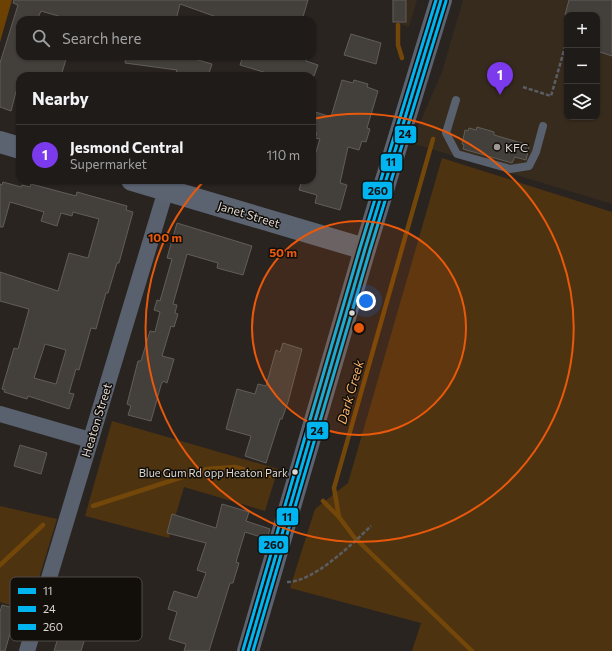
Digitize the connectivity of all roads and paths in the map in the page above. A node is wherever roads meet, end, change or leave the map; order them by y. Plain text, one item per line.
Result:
1 (441, 0) edge
2 (565, 48) edge
3 (523, 87) dead end
4 (456, 100) dead end
5 (544, 126) dead end
6 (0, 142) edge
7 (16, 147) edge
8 (146, 184) edge
9 (166, 190) junction
10 (365, 249) junction
11 (0, 414) edge
12 (90, 440) junction
13 (371, 526) dead end
14 (49, 577) edge
15 (270, 580) junction
16 (30, 641) edge
17 (27, 651) edge
18 (248, 651) edge

1 - 10 main road
2 - 3 path
4 - 5 lane
6 - 7 main road
8 - 9 main road, Janet Street
9 - 10 main road, Janet Street
9 - 12 street, Heaton Street
10 - 15 main road
11 - 12 street
12 - 14 street, Heaton Street
13 - 15 path
15 - 18 main road
16 - 17 street, Heaton Street

